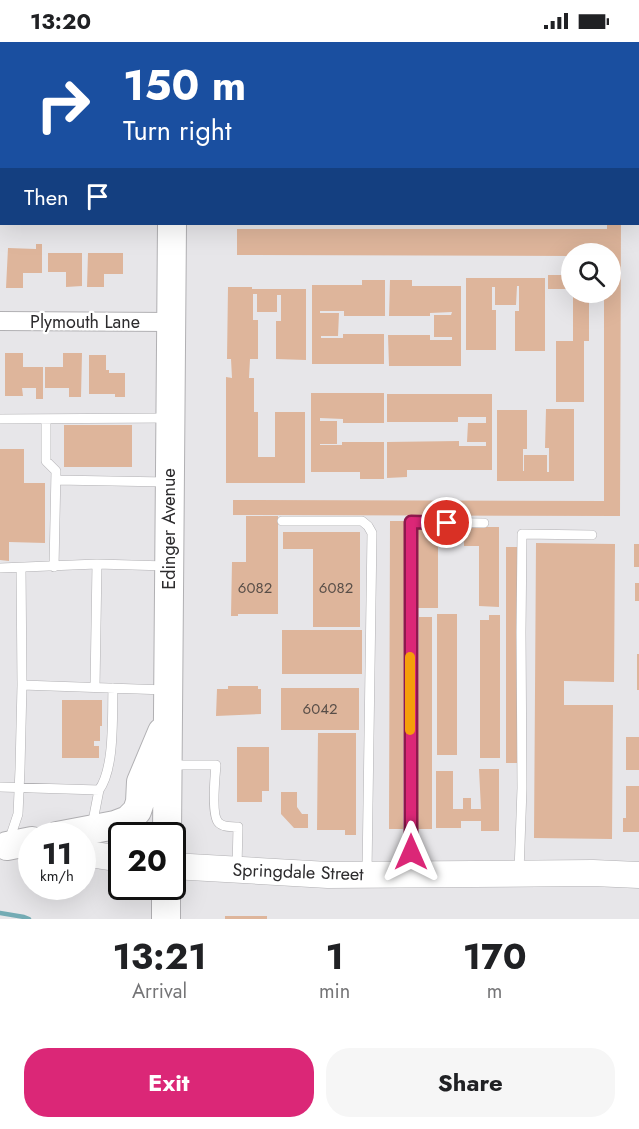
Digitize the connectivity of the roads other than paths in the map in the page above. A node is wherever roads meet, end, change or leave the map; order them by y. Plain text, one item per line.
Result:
1 (172, 225) edge
2 (0, 321) edge
3 (171, 322) junction
4 (170, 418) junction
5 (0, 419) edge
6 (46, 419) junction
7 (56, 480) junction
8 (170, 482) junction
9 (282, 521) dead end
10 (484, 523) dead end
11 (592, 535) dead end
12 (97, 564) junction
13 (169, 566) junction
14 (54, 567) junction
15 (0, 568) edge
16 (21, 568) junction
17 (22, 685) junction
18 (95, 687) junction
19 (113, 688) junction
20 (168, 690) junction
21 (168, 719) junction
22 (167, 765) junction
23 (0, 787) edge
24 (19, 787) junction
25 (99, 790) junction
26 (18, 822) edge
27 (91, 822) edge
28 (167, 822) edge
29 (96, 836) edge
30 (186, 867) edge
31 (236, 870) junction
32 (411, 874) junction
33 (519, 874) junction
34 (367, 875) junction
35 (639, 875) edge
36 (166, 900) edge
37 (166, 919) edge

1 - 3 main road, Edinger Avenue
2 - 3 street, Plymouth Lane
3 - 4 main road, Edinger Avenue
4 - 6 lane
4 - 8 main road, Edinger Avenue
5 - 6 lane
6 - 7 lane
7 - 8 lane
7 - 14 lane
8 - 13 main road, Edinger Avenue
9 - 34 lane
10 - 32 lane
11 - 33 lane
12 - 13 lane
12 - 14 lane
12 - 18 lane
13 - 20 main road, Edinger Avenue
14 - 16 lane
15 - 16 lane
16 - 17 lane
17 - 18 lane
17 - 24 lane
18 - 19 lane
19 - 20 lane
19 - 25 lane
20 - 21 main road, Edinger Avenue
21 - 22 main road, Edinger Avenue
21 - 29 main road
22 - 28 main road, Edinger Avenue
22 - 31 lane
23 - 24 lane
24 - 25 lane
24 - 26 lane
25 - 27 lane
30 - 31 main road, Springdale Street
31 - 34 main road, Springdale Street
32 - 33 main road, Springdale Street
32 - 34 main road, Springdale Street
33 - 35 main road, Springdale Street
36 - 37 main road

